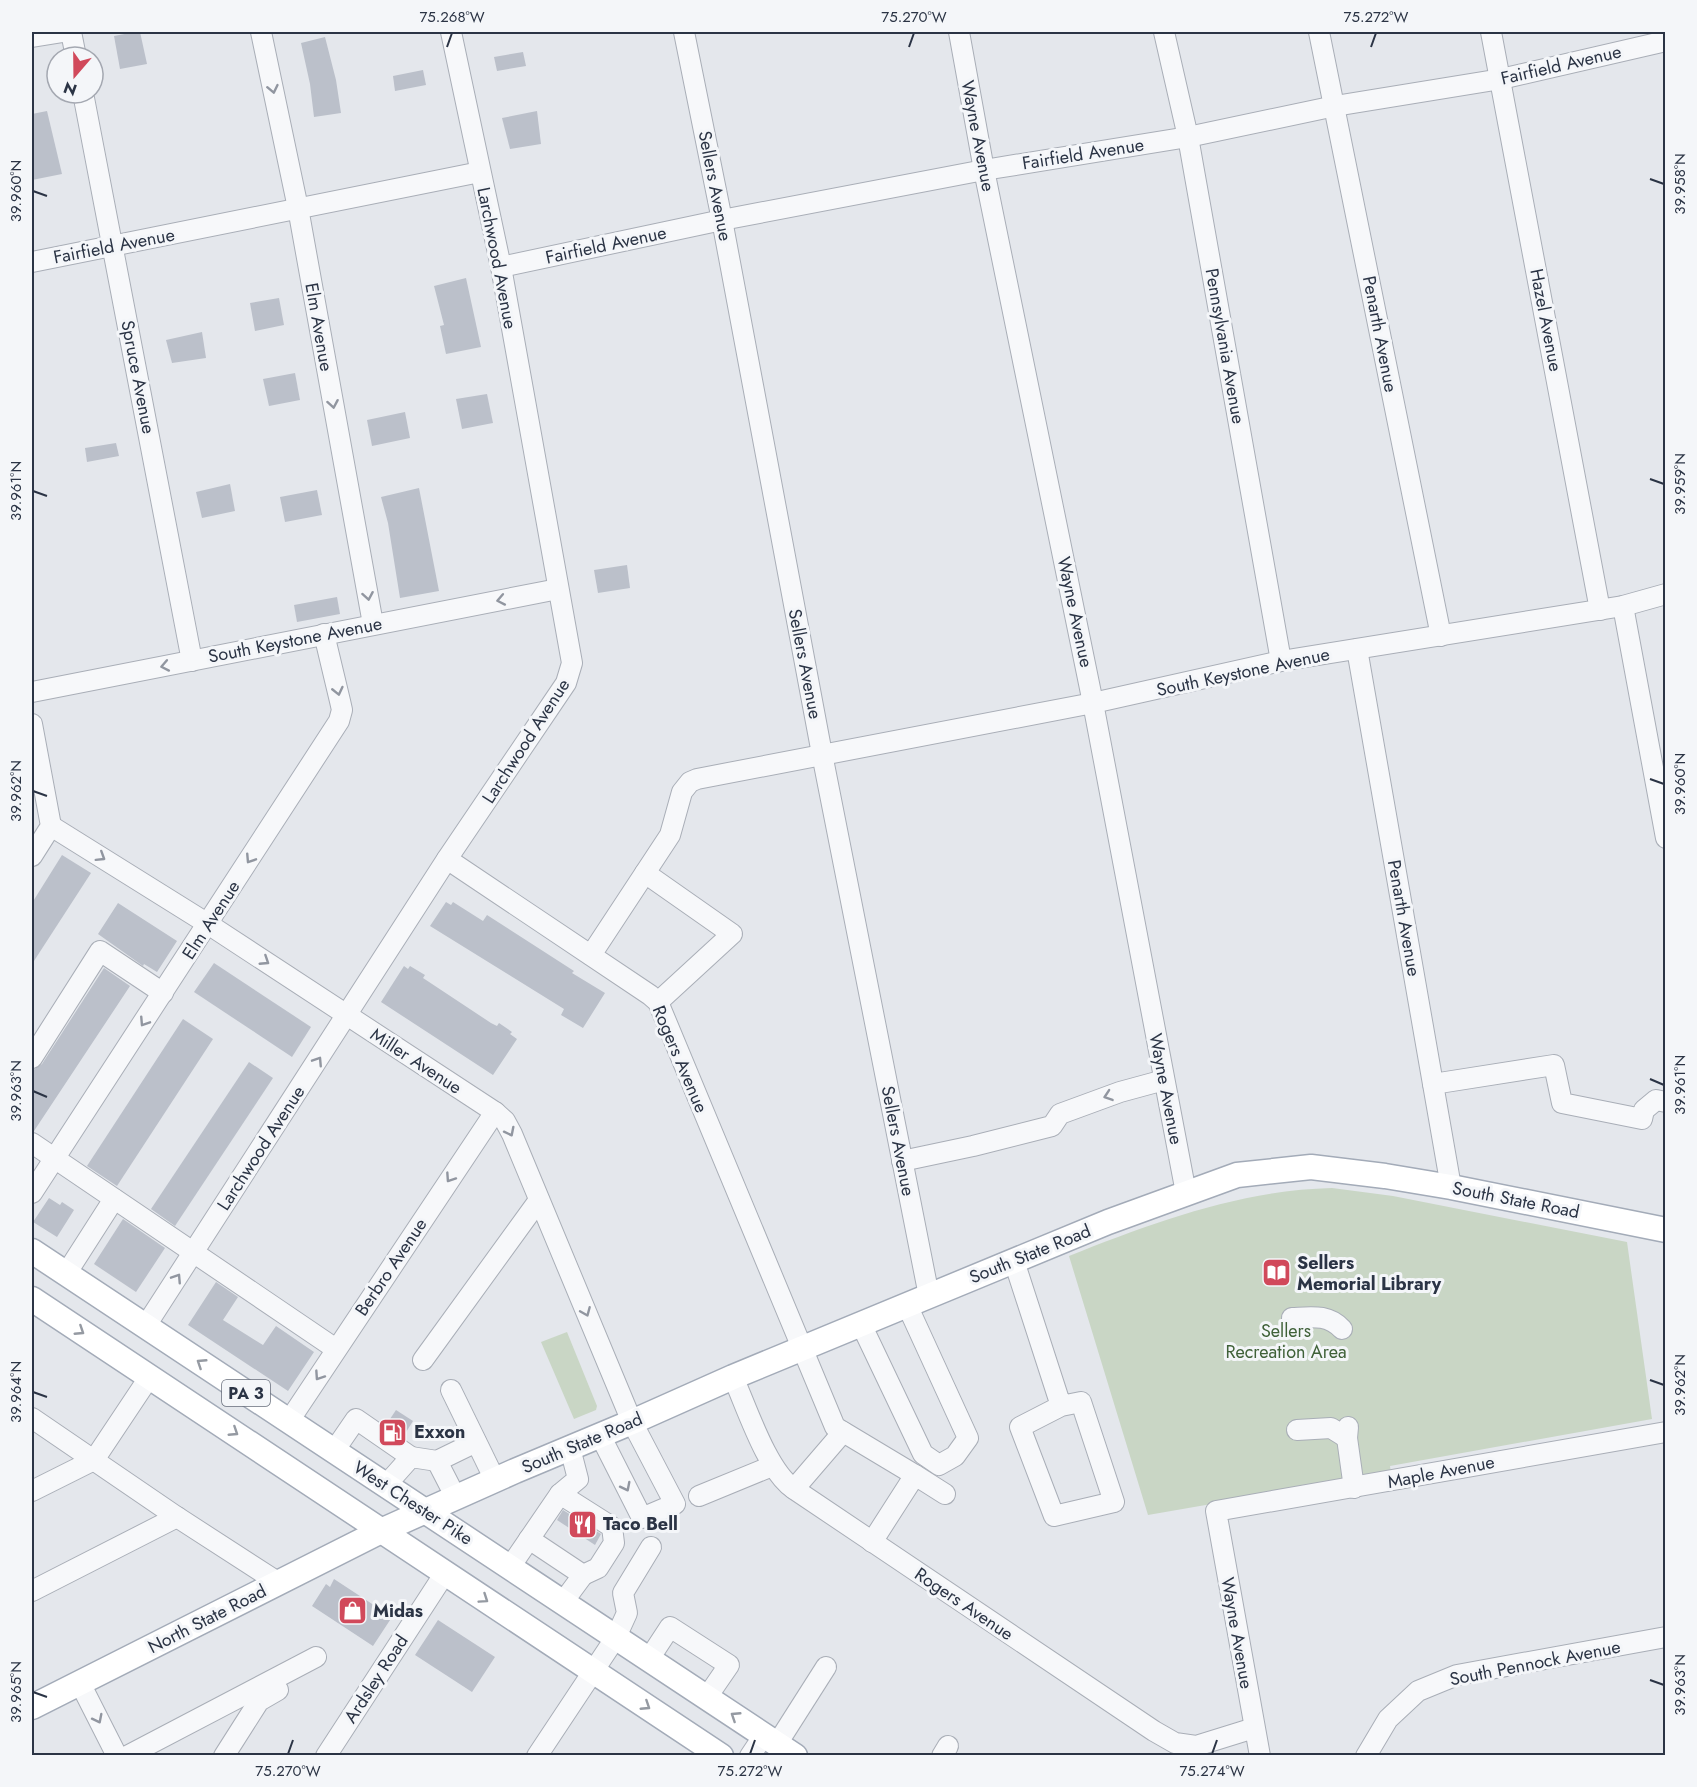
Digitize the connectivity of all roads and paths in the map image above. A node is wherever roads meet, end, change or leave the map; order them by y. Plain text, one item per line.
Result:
1 (63, 32) edge
2 (261, 32) edge
3 (451, 32) edge
4 (684, 32) edge
5 (959, 32) edge
6 (1164, 32) edge
7 (1319, 32) edge
8 (1491, 32) edge
9 (1664, 32) edge
10 (32, 37) edge
11 (1665, 40) edge
12 (1501, 79) junction
13 (85, 105) edge
14 (1335, 106) junction
15 (1188, 137) junction
16 (984, 170) junction
17 (480, 172) junction
18 (298, 208) junction
19 (722, 220) junction
20 (113, 247) junction
21 (32, 262) edge
22 (501, 267) junction
23 (558, 589) junction
24 (1665, 594) edge
25 (1623, 606) junction
26 (1600, 610) junction
27 (373, 624) junction
28 (324, 634) junction
29 (1441, 636) junction
30 (1357, 649) junction
31 (192, 661) junction
32 (1281, 661) junction
33 (32, 692) edge
34 (1093, 703) junction
35 (32, 724) edge
36 (822, 754) junction
37 (51, 826) junction
38 (1665, 838) edge
39 (32, 856) edge
40 (447, 860) junction
41 (645, 873) junction
42 (208, 924) junction
43 (591, 955) junction
44 (163, 993) junction
45 (657, 1002) junction
46 (348, 1016) junction
47 (32, 1058) edge
48 (1164, 1080) junction
49 (1433, 1084) junction
50 (1665, 1102) edge
51 (495, 1112) junction
52 (32, 1143) edge
53 (54, 1158) junction
54 (902, 1161) junction
55 (1451, 1187) junction
56 (32, 1192) edge
57 (1186, 1193) junction
58 (114, 1198) junction
59 (539, 1200) junction
60 (1665, 1230) edge
61 (32, 1251) edge
62 (194, 1252) junction
63 (1014, 1261) junction
64 (66, 1274) junction
65 (929, 1296) junction
66 (32, 1299) edge
67 (907, 1305) junction
68 (1292, 1318) dead end
69 (861, 1324) junction
70 (146, 1327) junction
71 (1342, 1329) dead end
72 (336, 1349) junction
73 (802, 1349) junction
74 (423, 1360) dead end
75 (150, 1377) junction
76 (733, 1377) junction
77 (451, 1390) dead end
78 (1061, 1406) junction
79 (32, 1418) edge
80 (289, 1421) junction
81 (632, 1422) junction
82 (1297, 1430) dead end
83 (843, 1432) junction
84 (1665, 1432) edge
85 (600, 1435) junction
86 (476, 1442) junction
87 (570, 1448) junction
88 (334, 1451) junction
89 (411, 1457) junction
90 (94, 1460) junction
91 (437, 1461) junction
92 (772, 1466) junction
93 (915, 1475) junction
94 (495, 1480) junction
95 (386, 1485) junction
96 (1354, 1488) junction
97 (794, 1489) junction
98 (32, 1491) edge
99 (560, 1494) junction
100 (945, 1494) dead end
101 (699, 1496) dead end
102 (456, 1498) junction
103 (425, 1511) junction
104 (1216, 1511) joint
105 (177, 1517) junction
106 (383, 1530) junction
107 (529, 1539) junction
108 (872, 1542) junction
109 (651, 1547) dead end
110 (510, 1567) junction
111 (590, 1572) junction
112 (446, 1573) junction
113 (279, 1583) junction
114 (32, 1591) edge
115 (563, 1602) junction
116 (616, 1637) junction
117 (1665, 1637) edge
118 (316, 1657) dead end
119 (648, 1659) junction
120 (826, 1666) dead end
121 (593, 1671) junction
122 (80, 1683) junction
123 (281, 1689) dead end
124 (707, 1697) junction
125 (32, 1707) edge
126 (1254, 1728) junction
127 (779, 1745) edge
128 (117, 1755) edge
129 (127, 1755) edge
130 (224, 1755) edge
131 (326, 1755) edge
132 (537, 1755) edge
133 (721, 1755) edge
134 (750, 1755) edge
135 (1260, 1755) edge
136 (1366, 1755) edge

1 - 10 street
2 -> 18 street, Elm Avenue
3 - 17 street, Larchwood Avenue
4 - 19 street, Sellers Avenue
5 - 16 street, Wayne Avenue
6 - 15 street, Pennsylvania Avenue
7 - 14 street, Penarth Avenue
8 - 12 street, Hazel Avenue
9 - 11 street
11 - 12 street, Fairfield Avenue
12 - 14 street, Fairfield Avenue
12 - 26 street, Hazel Avenue
13 - 20 street, Spruce Avenue
14 - 15 street, Fairfield Avenue
14 - 29 street, Penarth Avenue
15 - 16 street, Fairfield Avenue
15 - 32 street, Pennsylvania Avenue
16 - 19 street, Fairfield Avenue
16 - 34 street, Wayne Avenue
17 - 18 street, Fairfield Avenue
17 - 22 street, Larchwood Avenue
18 - 20 street, Fairfield Avenue
18 -> 27 street, Elm Avenue
19 - 22 street, Fairfield Avenue
19 - 36 street, Sellers Avenue
20 - 21 street, Fairfield Avenue
20 - 31 street, Spruce Avenue
22 - 23 street, Larchwood Avenue
23 -> 27 street, South Keystone Avenue
23 - 40 street, Larchwood Avenue
24 - 25 street, South Keystone Avenue
25 - 26 street, South Keystone Avenue
25 - 38 street
26 - 29 street, South Keystone Avenue
27 - 28 street, South Keystone Avenue
28 - 31 street, South Keystone Avenue
28 -> 42 street, Elm Avenue
29 - 30 street, South Keystone Avenue
30 - 32 street, South Keystone Avenue
30 - 49 street, Penarth Avenue
31 -> 33 street, South Keystone Avenue
32 - 34 street, South Keystone Avenue
34 - 36 street, South Keystone Avenue
34 - 48 street, Wayne Avenue
35 - 37 street
36 - 41 street
36 - 54 street, Sellers Avenue
37 - 39 street
37 -> 42 street, Miller Avenue
40 - 43 street, Rogers Avenue
40 - 46 street, Larchwood Avenue
41 - 43 street
41 - 45 street
42 - 44 street, Elm Avenue
42 -> 46 street, Miller Avenue
43 - 45 street, Rogers Avenue
44 - 47 street
44 -> 53 street, Elm Avenue
45 - 73 street, Rogers Avenue
46 - 51 street, Miller Avenue
62 -> 46 street, Larchwood Avenue
48 -> 54 street
48 - 57 street, Wayne Avenue
49 - 50 street
49 - 55 street, Penarth Avenue
51 -> 59 street, Miller Avenue
51 -> 72 street, Berbro Avenue
52 - 53 street
53 - 56 street, Elm Avenue
53 - 58 street
54 - 65 street, Sellers Avenue
55 - 57 main road, South State Road
55 - 60 main road, South State Road
57 - 63 main road, South State Road
58 - 62 street
58 - 64 street
59 - 74 street
59 -> 81 street, Miller Avenue
61 - 64 main road, West Chester Pike / PA 3
70 -> 62 street, Larchwood Avenue
62 - 72 street
63 - 65 main road, South State Road
63 - 78 street
64 - 70 main road, West Chester Pike / PA 3
65 - 67 main road, South State Road
66 -> 75 main road, PA 3
67 - 69 main road, South State Road
67 - 69 street
68 - 71 street
69 - 73 main road, South State Road
80 -> 70 main road, West Chester Pike / PA 3
72 -> 80 street, Berbro Avenue
73 - 76 main road, South State Road
73 - 83 street, Rogers Avenue
75 - 90 street
75 -> 106 main road, PA 3
76 - 81 main road, South State Road
76 - 92 street, Rogers Avenue
77 - 86 street
78 - 78 street
79 - 90 street
80 - 88 main road, West Chester Pike / PA 3
81 - 85 main road, South State Road
85 -> 81 street, Miller Avenue
82 - 96 street
83 - 93 street
83 - 97 street
84 - 96 street, Maple Avenue
85 - 87 main road, South State Road
86 - 91 street
86 - 94 street
87 - 94 main road, South State Road
87 - 99 street
88 - 89 street
88 - 95 main road, West Chester Pike / PA 3
89 - 91 street
89 - 95 street
90 - 98 street
90 - 105 street
91 - 102 street
92 - 97 street, Rogers Avenue
92 - 101 street
93 - 100 street
93 - 108 street
94 - 102 main road, South State Road
95 - 103 main road, West Chester Pike / PA 3
96 - 104 street, Maple Avenue
97 - 108 street, Rogers Avenue
99 - 107 street
99 - 111 street
102 - 103 main road, South State Road
103 - 106 main road, North State Road
103 - 110 main road, West Chester Pike / PA 3
104 - 126 street, Wayne Avenue
105 - 113 street
105 - 114 street
106 - 112 main road, PA 3
106 - 113 main road, North State Road
107 - 110 street
107 - 111 street
108 - 126 street, Rogers Avenue
109 - 116 street
110 - 115 main road, West Chester Pike / PA 3
111 - 115 street
112 -> 121 main road, PA 3
112 - 131 street, Ardsley Road
113 - 122 main road, North State Road
115 - 116 main road, West Chester Pike / PA 3
116 - 119 main road, West Chester Pike / PA 3
116 - 121 street
117 - 136 street, South Pennock Avenue
118 - 129 street
119 - 124 main road, West Chester Pike / PA 3
119 - 124 street
120 - 127 street
121 - 132 street
121 -> 133 main road, PA 3
122 - 125 main road, North State Road
122 -> 128 street
123 - 130 street
127 -> 124 main road, West Chester Pike / PA 3
126 - 135 street, Wayne Avenue
127 - 134 street

